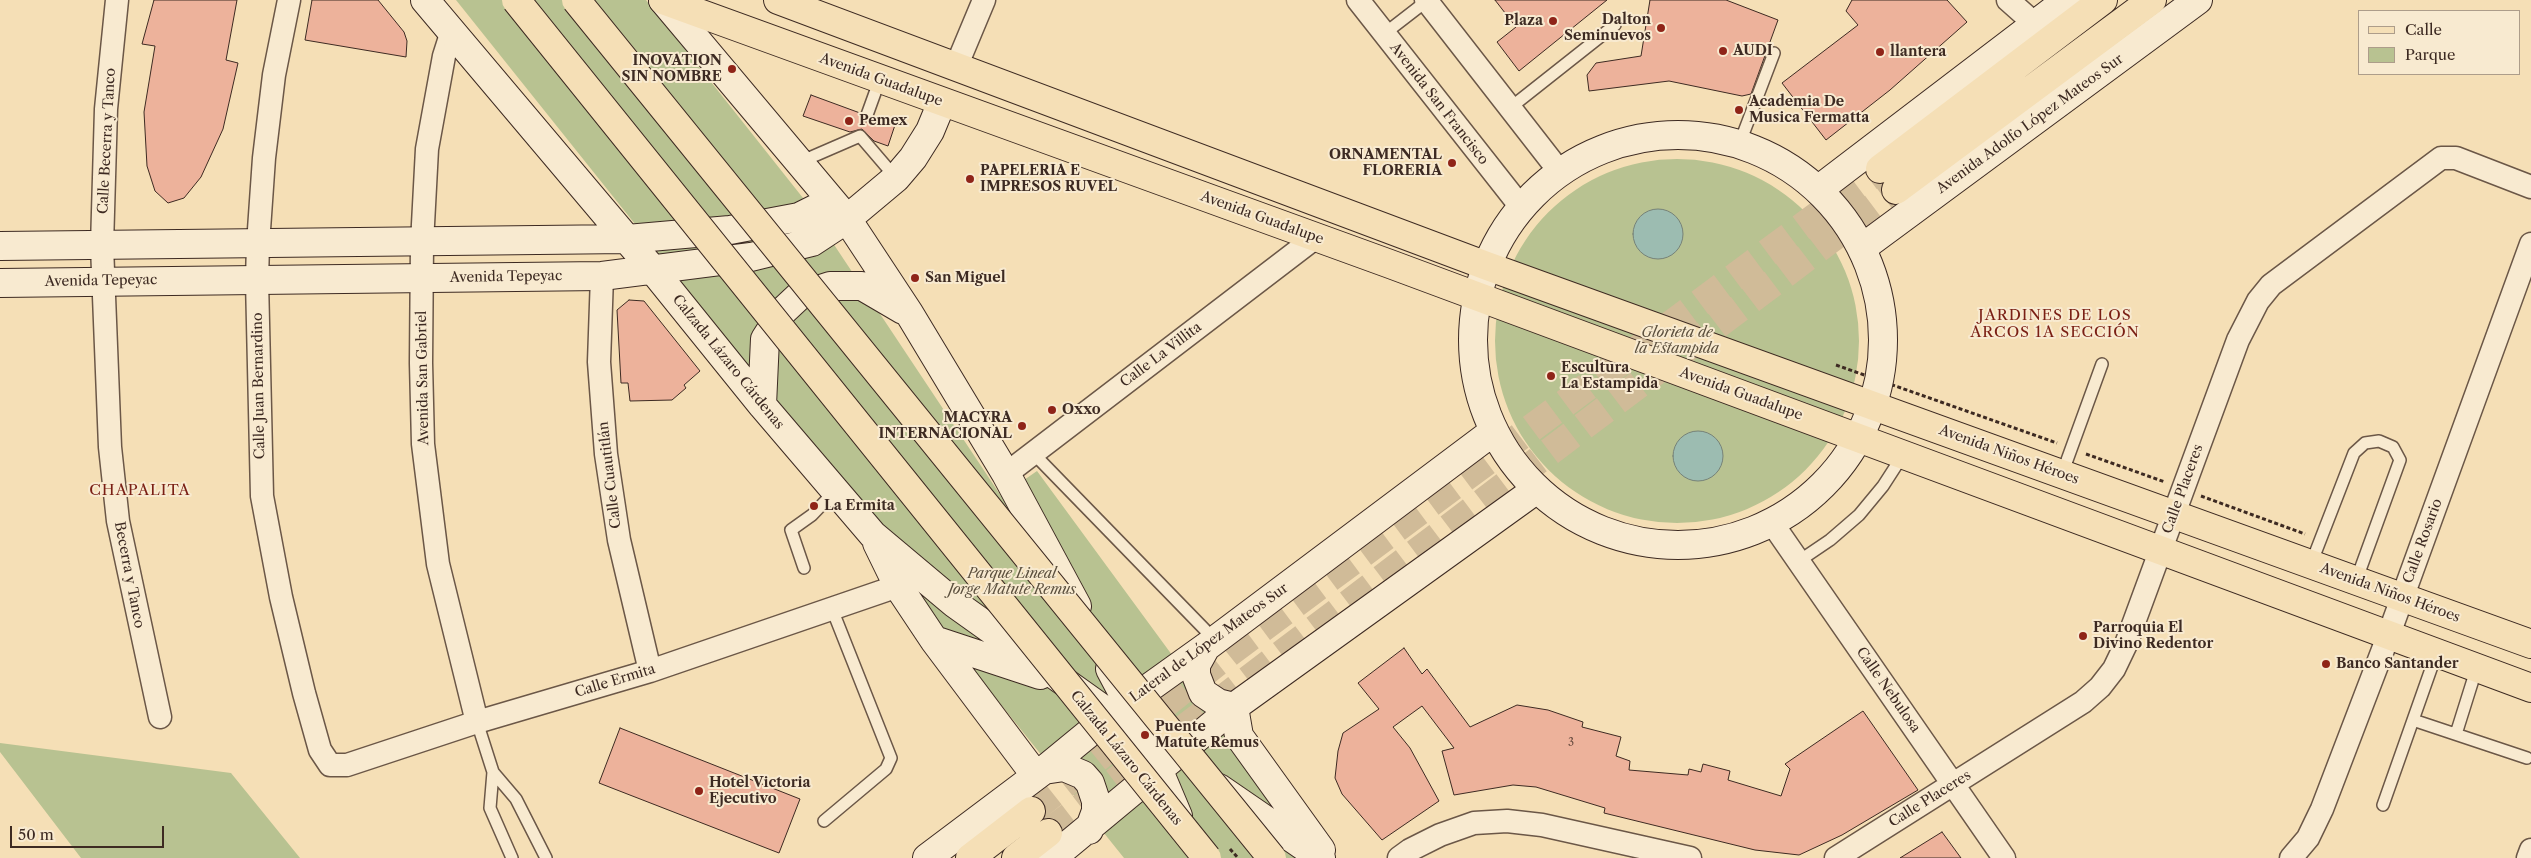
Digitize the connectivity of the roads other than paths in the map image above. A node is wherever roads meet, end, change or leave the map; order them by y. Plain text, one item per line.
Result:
1 (118, 0) edge
2 (289, 0) edge
3 (425, 0) edge
4 (516, 0) edge
5 (576, 0) edge
6 (663, 0) edge
7 (778, 0) edge
8 (984, 0) edge
9 (1358, 0) edge
10 (1427, 0) edge
11 (2008, 0) edge
12 (2067, 0) edge
13 (2104, 0) edge
14 (2152, 0) edge
15 (2198, 0) edge
16 (2035, 24) junction
17 (1616, 25) dead end
18 (452, 31) junction
19 (1384, 34) junction
20 (1774, 53) dead end
21 (956, 67) junction
22 (880, 79) junction
23 (942, 102) junction
24 (1510, 108) junction
25 (868, 115) dead end
26 (1739, 145) junction
27 (798, 163) junction
28 (1880, 169) tunnel mouth
29 (1560, 172) junction
30 (896, 178) junction
31 (2531, 187) edge
32 (1818, 190) junction
33 (1896, 190) tunnel mouth
34 (1521, 207) junction
35 (839, 210) junction
36 (1316, 238) junction
37 (626, 239) junction
38 (422, 243) junction
39 (258, 244) junction
40 (2531, 244) edge
41 (0, 246) edge
42 (102, 246) junction
43 (1862, 248) junction
44 (1487, 266) junction
45 (653, 270) junction
46 (602, 276) junction
47 (422, 278) junction
48 (257, 280) junction
49 (0, 282) edge
50 (103, 282) junction
51 (1477, 296) junction
52 (909, 313) junction
53 (2102, 364) dead end
54 (762, 405) junction
55 (1873, 405) junction
56 (1494, 431) junction
57 (1860, 438) junction
58 (1033, 453) junction
59 (1904, 454) junction
60 (1006, 474) junction
61 (2062, 474) junction
62 (1537, 488) junction
63 (836, 491) junction
64 (2174, 514) junction
65 (1772, 523) junction
66 (873, 535) junction
67 (2162, 548) junction
68 (1799, 561) junction
69 (2312, 564) junction
70 (804, 568) dead end
71 (2356, 581) junction
72 (898, 586) junction
73 (2402, 597) junction
74 (832, 609) junction
75 (2389, 634) junction
76 (934, 640) junction
77 (1210, 644) junction
78 (2531, 644) edge
79 (2437, 652) junction
80 (2477, 667) junction
81 (650, 671) junction
82 (1065, 683) junction
83 (2531, 688) edge
84 (1234, 707) junction
85 (1119, 709) junction
86 (160, 717) dead end
87 (2413, 720) junction
88 (477, 722) junction
89 (2456, 734) junction
90 (2527, 758) dead end
91 (330, 765) joint
92 (1167, 765) junction
93 (493, 772) junction
94 (1040, 773) junction
95 (1954, 784) junction
96 (2382, 805) dead end
97 (1031, 811) tunnel mouth
98 (824, 821) dead end
99 (1089, 830) junction
100 (1050, 846) edge
101 (2531, 850) edge
102 (512, 858) edge
103 (546, 858) edge
104 (927, 858) edge
105 (970, 858) edge
106 (1016, 858) edge
107 (1197, 858) edge
108 (1206, 858) edge
109 (1272, 858) edge
110 (1321, 858) edge
111 (1326, 858) edge
112 (1399, 858) edge
113 (1690, 858) edge
114 (1836, 858) edge
115 (2004, 858) edge
116 (2291, 858) edge
117 (2528, 858) edge

1 - 42 street, Calle Becerra y Tanco
2 - 39 street, Calle Juan Bernardino
3 - 18 street, Calzada Lázaro Cárdenas
4 - 108 main road, Calzada Lázaro Cárdenas, bridge
5 - 109 main road, bridge
6 - 22 main road, Avenida Guadalupe
6 - 27 street, Calzada Lázaro Cárdenas
7 - 21 main road
8 - 21 street
9 - 19 street, Avenida San Francisco
10 - 19 lane
10 - 24 street
11 - 16 street
12 - 16 street
13 - 28 main road
14 - 33 main road, Avenida Adolfo López Mateos Sur
15 - 43 street, Avenida Adolfo López Mateos Sur
16 - 32 street
17 - 24 lane
18 - 37 street, Calzada Lázaro Cárdenas
18 - 38 street, Avenida San Gabriel
19 - 34 street, Avenida San Francisco
20 - 26 lane
21 - 44 main road
22 - 23 main road, Avenida Guadalupe
22 - 25 lane
23 - 30 street, Avenida Tepeyac
23 - 36 main road, Avenida Guadalupe
24 - 29 street
26 - 29 street
26 - 32 street
27 - 30 lane
27 - 35 street, Calzada Lázaro Cárdenas
29 - 34 street
30 - 35 street, Avenida Tepeyac
31 - 64 street, Calle Placeres
32 - 43 street
34 - 44 street
35 - 37 street, Avenida Tepeyac
35 - 45 street, Avenida Tepeyac
35 - 52 street, Calzada Lázaro Cárdenas
36 - 51 main road, Avenida Guadalupe
36 - 58 street, Calle La Villita
37 - 38 street, Avenida Tepeyac
37 - 45 street, Calzada Lázaro Cárdenas
38 - 39 street, Avenida Tepeyac
38 - 47 street, Avenida San Gabriel
39 - 42 street, Avenida Tepeyac
39 - 48 street, Calle Juan Bernardino
40 - 73 street, Calle Rosario
41 - 42 street, Avenida Tepeyac
42 - 50 street, Calle Becerra y Tanco
43 - 55 street
44 - 51 street
44 - 55 main road, Avenida Niños Héroes
45 - 46 street, Avenida Tepeyac
45 - 54 street, Calzada Lázaro Cárdenas
46 - 47 street, Avenida Tepeyac
46 - 81 street, Calle Cuautitlán
47 - 48 street, Avenida Tepeyac
47 - 88 street, Avenida San Gabriel
48 - 50 street, Avenida Tepeyac
48 - 91 street, Calle Juan Bernardino
49 - 50 street, Avenida Tepeyac
50 - 86 street, Becerra y Tanco
51 - 56 street
51 - 57 main road, Avenida Guadalupe
52 - 54 street
52 - 60 street, Calzada Lázaro Cárdenas
53 - 61 lane
54 - 63 street, Calzada Lázaro Cárdenas
55 - 57 street
55 - 61 main road, Avenida Niños Héroes
56 - 62 street
56 - 77 street, Lateral de López Mateos Sur
57 - 59 main road
57 - 65 street
58 - 60 street, Calle La Villita
58 - 77 lane
59 - 67 main road
59 - 68 lane
60 - 85 street, Calzada Lázaro Cárdenas
61 - 64 main road, Avenida Niños Héroes
62 - 65 street
62 - 84 street
63 - 66 street, Calzada Lázaro Cárdenas
63 - 70 lane
64 - 67 street, Calle Placeres
64 - 69 main road, Avenida Niños Héroes
65 - 68 street, Calle Nebulosa
66 - 72 street
66 - 82 street, Calzada Lázaro Cárdenas
67 - 75 main road
67 - 95 street, Calle Placeres
68 - 95 street, Calle Nebulosa
69 - 71 main road, Avenida Niños Héroes
69 - 71 lane
71 - 73 main road, Avenida Niños Héroes
72 - 74 street, Calle Ermita
72 - 76 street
73 - 75 street, Calle Rosario
73 - 78 main road, Avenida Niños Héroes
74 - 81 street, Calle Ermita
74 - 98 lane
75 - 79 main road
75 - 116 street, Calle Rosario
76 - 82 street
76 - 94 street
77 - 84 street
77 - 85 street, Lateral de López Mateos Sur
79 - 80 main road
79 - 87 lane
80 - 83 main road
80 - 89 lane
81 - 88 street, Calle Ermita
82 - 85 street, Calzada Lázaro Cárdenas
84 - 92 street
84 - 111 street
85 - 92 street, Calzada Lázaro Cárdenas
85 - 94 street, Lateral de López Mateos Sur
87 - 89 lane
87 - 96 lane
88 - 91 street, Calle Ermita
88 - 93 lane
89 - 90 lane
92 - 99 street
92 - 107 street, Calzada Lázaro Cárdenas
92 - 110 street, Calzada Lázaro Cárdenas
93 - 102 lane
93 - 103 lane
94 - 99 street
94 - 104 street, Lateral de López Mateos Sur
95 - 114 street, Calle Placeres
95 - 115 street, Calle Nebulosa
97 - 105 main road
99 - 100 street
100 - 106 main road
101 - 117 street
112 - 113 street

